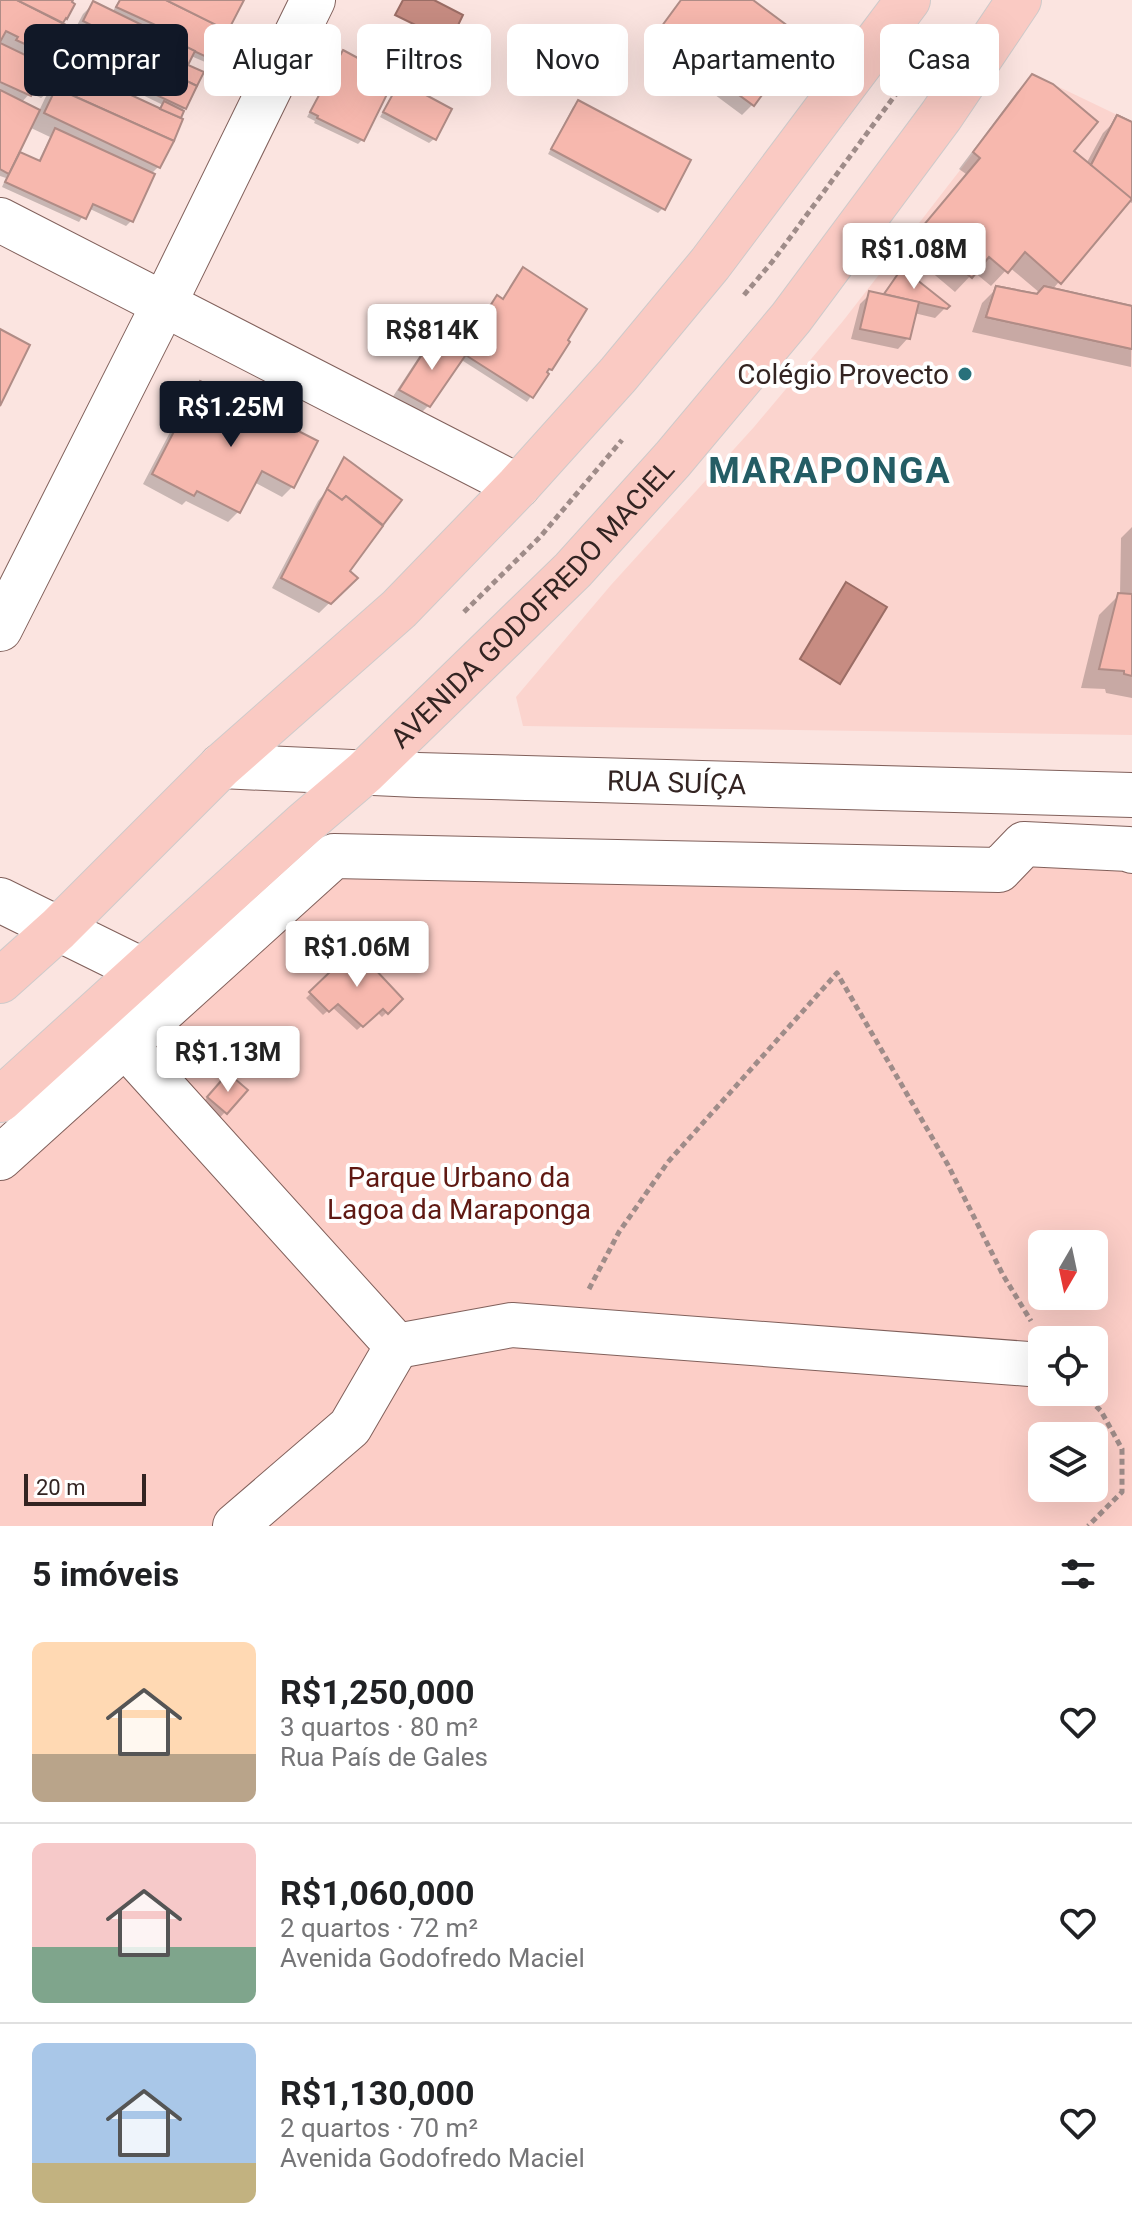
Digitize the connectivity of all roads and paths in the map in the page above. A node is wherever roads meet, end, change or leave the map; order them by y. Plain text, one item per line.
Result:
1 (313, 0) edge
2 (908, 0) edge
3 (1019, 0) edge
4 (0, 220) edge
5 (164, 304) junction
6 (518, 486) junction
7 (0, 629) edge
8 (221, 766) junction
9 (365, 772) junction
10 (1132, 795) edge
11 (1132, 851) edge
12 (0, 900) edge
13 (58, 929) junction
14 (142, 970) junction
15 (0, 981) edge
16 (125, 1045) junction
17 (0, 1100) edge
18 (0, 1158) edge
19 (1028, 1326) edge
20 (568, 1329) junction
21 (397, 1346) junction
22 (1028, 1346) edge
23 (1096, 1406) edge
24 (235, 1526) edge
25 (1088, 1526) edge

1 - 5 street
2 - 6 main road
3 - 9 main road, AVENIDA GODOFREDO MACIEL
4 - 5 street
5 - 6 street
5 - 7 street
6 - 8 main road
8 - 9 street, RUA SUÍÇA
8 - 13 main road
9 - 10 street, RUA SUÍÇA
9 - 14 main road, AVENIDA GODOFREDO MACIEL
11 - 16 street
12 - 13 street
13 - 14 street
13 - 15 main road
14 - 17 main road, AVENIDA GODOFREDO MACIEL
16 - 18 street
16 - 21 street
19 - 20 path
20 - 21 street
20 - 22 street
21 - 24 street
23 - 25 path

